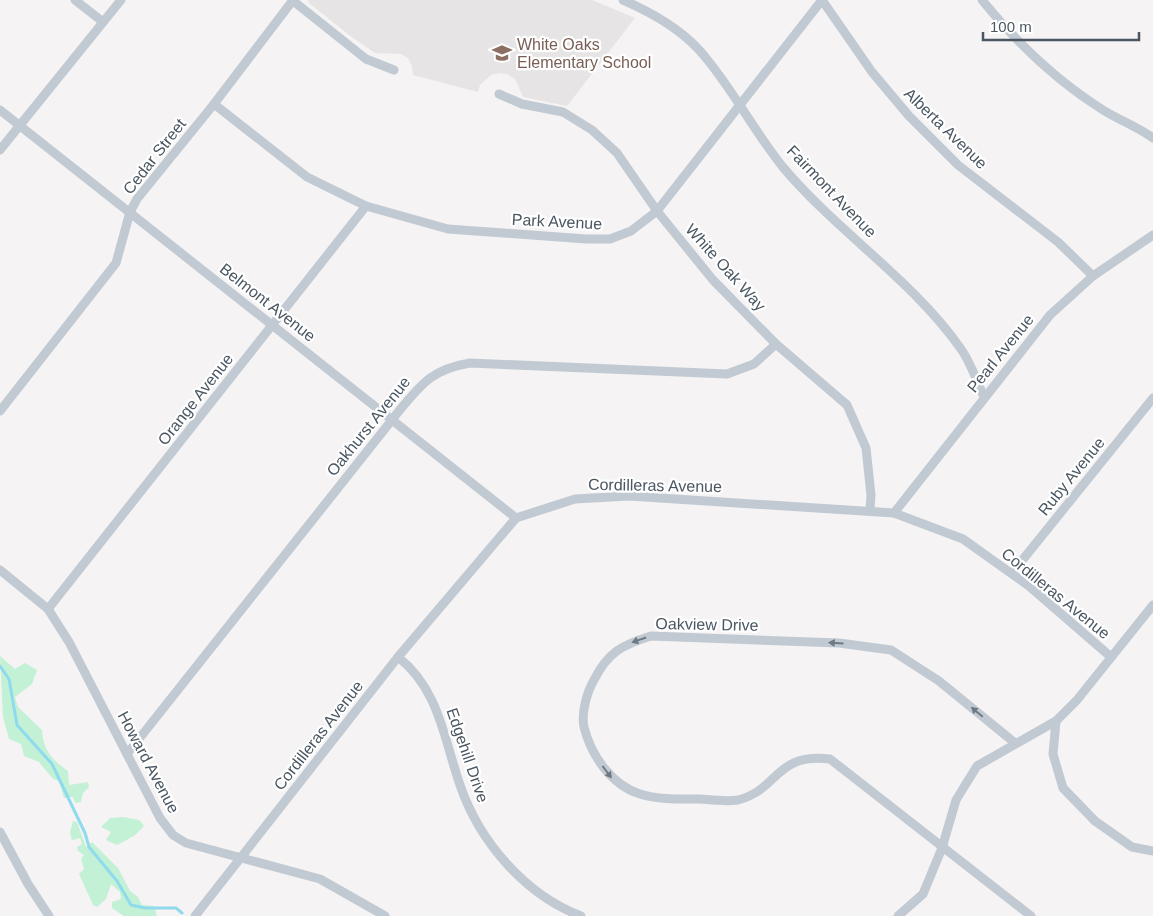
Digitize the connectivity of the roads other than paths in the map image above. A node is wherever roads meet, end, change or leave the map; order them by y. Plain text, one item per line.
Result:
1 (75, 0) edge
2 (121, 0) edge
3 (292, 0) edge
4 (623, 0) edge
5 (822, 0) edge
6 (982, 0) edge
7 (103, 22) junction
8 (394, 70) dead end
9 (499, 94) dead end
10 (214, 104) junction
11 (740, 106) junction
12 (0, 110) edge
13 (20, 126) junction
14 (1153, 138) edge
15 (0, 150) edge
16 (366, 206) junction
17 (656, 211) junction
18 (130, 212) junction
19 (1153, 235) edge
20 (1093, 276) junction
21 (272, 325) junction
22 (776, 344) junction
23 (984, 397) junction
24 (1153, 398) edge
25 (0, 410) edge
26 (393, 419) junction
27 (870, 510) junction
28 (894, 513) junction
29 (516, 518) junction
30 (0, 570) edge
31 (1012, 573) junction
32 (1153, 605) edge
33 (48, 609) junction
34 (1111, 657) junction
35 (398, 658) junction
36 (1056, 721) junction
37 (1015, 744) junction
38 (127, 754) junction
39 (0, 832) edge
40 (942, 848) junction
41 (1153, 851) edge
42 (241, 857) junction
43 (49, 916) edge
44 (195, 916) edge
45 (384, 916) edge
46 (581, 916) edge
47 (898, 916) edge
48 (1031, 916) edge

1 - 7 street
2 - 7 street
3 - 8 street
3 - 10 street, Cedar Street
4 - 11 street, Fairmont Avenue
5 - 11 street, Park Avenue
5 - 20 street, Alberta Avenue
6 - 14 street
7 - 13 street
9 - 17 street, White Oak Way
10 - 16 street, Park Avenue
10 - 18 street, Cedar Street
11 - 17 street, Park Avenue
11 - 23 street, Fairmont Avenue
12 - 13 street, Belmont Avenue
13 - 15 street
13 - 18 street, Belmont Avenue
16 - 17 street, Park Avenue
16 - 21 street, Orange Avenue
17 - 22 street, White Oak Way
18 - 21 street, Belmont Avenue
18 - 25 street, Cedar Street
19 - 20 street, Pearl Avenue
20 - 23 street, Pearl Avenue
21 - 26 street, Belmont Avenue
21 - 33 street, Orange Avenue
22 - 26 street, Oakhurst Avenue
22 - 27 street, White Oak Way
23 - 28 street, Pearl Avenue
24 - 31 street, Ruby Avenue
26 - 29 street, Belmont Avenue
26 - 38 street, Oakhurst Avenue
27 - 28 street, Cordilleras Avenue
27 - 29 street, Cordilleras Avenue
28 - 31 street, Cordilleras Avenue
29 - 35 street, Cordilleras Avenue
30 - 33 street, Howard Avenue
31 - 34 street, Cordilleras Avenue
32 - 34 street
33 - 38 street, Howard Avenue
34 - 36 street
35 - 42 street, Cordilleras Avenue
35 - 46 street, Edgehill Drive
36 - 37 street
36 - 41 street
37 - 40 street
37 -> 40 street, Oakview Drive
38 - 42 street, Howard Avenue
39 - 43 street
40 - 47 street
40 - 48 street, Oakview Drive
42 - 44 street, Cordilleras Avenue
42 - 45 street, Howard Avenue

